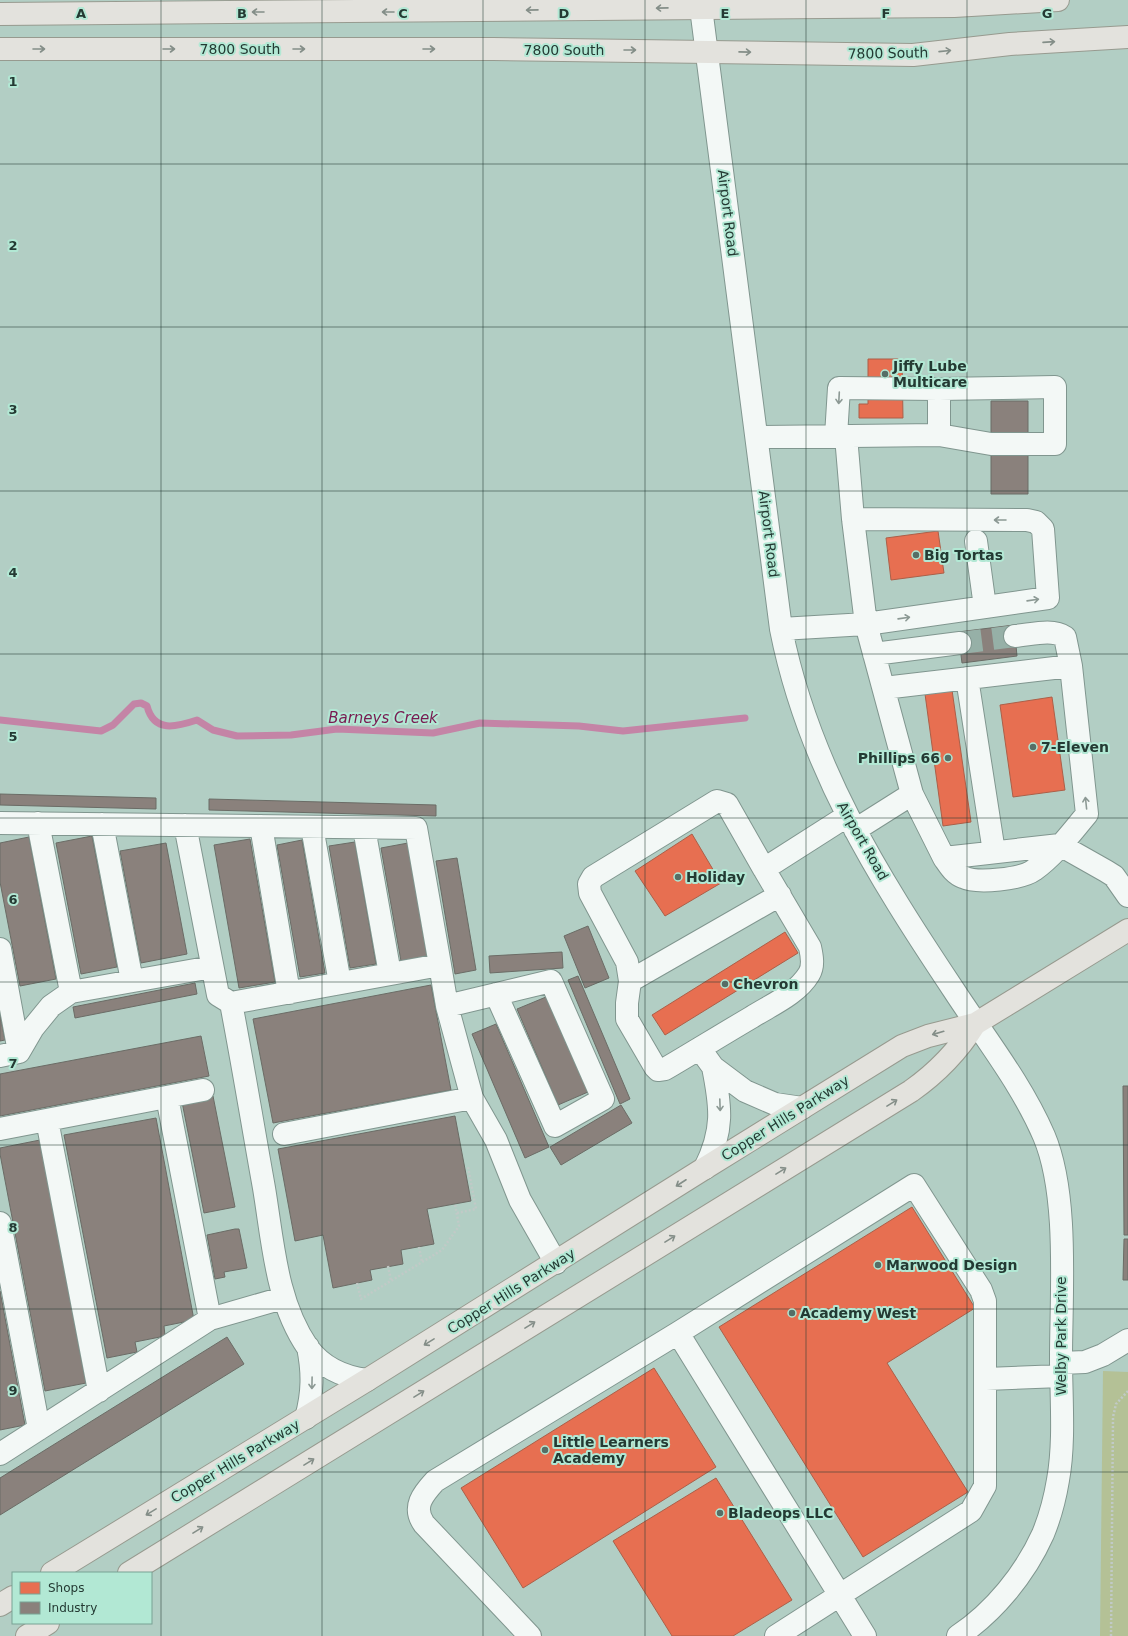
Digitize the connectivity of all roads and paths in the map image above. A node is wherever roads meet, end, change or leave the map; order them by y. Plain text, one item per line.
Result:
1 (1058, 0) edge
2 (700, 4) edge
3 (170, 6) edge
4 (0, 14) edge
5 (1128, 37) edge
6 (0, 49) edge
7 (706, 51) junction
8 (939, 389) junction
9 (939, 435) junction
10 (841, 436) junction
11 (757, 437) junction
12 (853, 519) junction
13 (976, 541) dead end
14 (985, 607) junction
15 (866, 624) junction
16 (781, 629) junction
17 (1015, 636) tunnel mouth
18 (960, 643) tunnel mouth
19 (874, 654) junction
20 (1071, 666) junction
21 (967, 678) junction
22 (884, 688) junction
23 (912, 794) junction
24 (0, 822) edge
25 (38, 823) junction
26 (851, 823) junction
27 (102, 824) junction
28 (185, 825) junction
29 (261, 826) junction
30 (312, 827) junction
31 (364, 828) junction
32 (1060, 845) junction
33 (994, 852) junction
34 (944, 858) junction
35 (764, 869) junction
36 (780, 894) junction
37 (1128, 896) edge
38 (1128, 930) edge
39 (0, 948) edge
40 (440, 965) junction
41 (212, 967) junction
42 (390, 974) junction
43 (132, 981) junction
44 (630, 981) junction
45 (340, 983) junction
46 (71, 992) junction
47 (289, 993) junction
48 (496, 994) junction
49 (231, 1003) junction
50 (447, 1006) junction
51 (975, 1024) junction
52 (700, 1049) junction
53 (10, 1054) edge
54 (712, 1067) junction
55 (203, 1090) dead end
56 (166, 1097) junction
57 (472, 1098) junction
58 (802, 1108) junction
59 (47, 1120) junction
60 (0, 1129) edge
61 (284, 1134) dead end
62 (468, 1167) dead end
63 (704, 1168) junction
64 (455, 1204) dead end
65 (457, 1213) junction
66 (0, 1223) edge
67 (419, 1246) dead end
68 (422, 1262) junction
69 (556, 1263) junction
70 (388, 1266) dead end
71 (391, 1281) junction
72 (357, 1283) dead end
73 (283, 1298) junction
74 (210, 1319) junction
75 (678, 1333) junction
76 (1128, 1340) edge
77 (308, 1348) junction
78 (1061, 1370) junction
79 (986, 1379) junction
80 (367, 1380) junction
81 (99, 1391) junction
82 (1128, 1391) edge
83 (306, 1418) junction
84 (39, 1429) junction
85 (0, 1454) edge
86 (54, 1572) edge
87 (131, 1572) edge
88 (840, 1595) junction
89 (12, 1598) edge
90 (0, 1605) edge
91 (46, 1624) edge
92 (27, 1636) edge
93 (530, 1636) edge
94 (776, 1636) edge
95 (865, 1636) edge
96 (958, 1636) edge
97 (1111, 1636) edge

1 - 2 main road
2 -> 3 main road
2 - 7 street, Airport Road
3 - 4 main road
7 -> 5 main road, 7800 South
6 -> 7 main road, 7800 South
7 - 11 street, Airport Road
8 - 9 street
8 - 9 street
8 -> 10 street
9 - 10 street
10 - 11 street
10 - 12 street
11 - 16 street, Airport Road
14 -> 12 street
12 - 15 street
13 - 14 street
15 -> 14 street
15 - 16 street
15 - 19 street
16 - 26 street, Airport Road
17 - 20 street
18 - 19 street
19 - 22 street
20 - 21 street
32 -> 20 street
21 - 22 street
21 - 33 street
22 - 23 street
23 - 26 street
23 - 34 street
24 - 25 street
25 - 27 street
25 - 46 street
26 - 35 street
26 - 51 street, Airport Road
27 - 28 street
27 - 43 street
28 - 29 street
28 - 41 street
29 - 30 street
29 - 47 street
30 - 31 street
30 - 45 street
31 - 40 street
31 - 42 street
32 - 33 street
32 - 34 street
32 - 37 street
33 - 34 street
35 - 36 street
35 - 44 street
36 - 44 street
36 - 52 street
38 - 51 main road, Copper Hills Parkway
39 - 53 street
40 - 42 street
40 - 50 street
41 - 43 street
41 - 49 street
42 - 45 street
43 - 46 street
44 - 52 street
45 - 47 street
46 - 53 street
47 - 49 street
48 - 48 street
48 - 50 street
49 - 73 street
50 - 57 street
51 -> 58 main road, Copper Hills Parkway
51 - 78 street, Welby Park Drive
87 -> 51 main road, Copper Hills Parkway
52 - 54 street
54 - 58 street
54 -> 63 street
55 - 56 street
56 - 59 street
56 - 74 street
57 - 61 street
57 - 69 street
58 - 63 main road, Copper Hills Parkway
59 - 60 street
59 - 81 street
62 - 65 path
63 -> 69 main road, Copper Hills Parkway
64 - 65 path
65 - 68 path
66 - 84 street
67 - 68 path
68 - 71 path
69 -> 80 main road, Copper Hills Parkway
70 - 71 path
71 - 72 path
73 - 74 street
73 - 77 street
74 - 81 street
75 - 79 street
75 - 88 street
75 - 93 street
76 - 78 street
77 - 80 street
77 -> 83 street
78 - 79 street
78 - 96 street, Welby Park Drive
79 - 88 street
80 - 83 main road, Copper Hills Parkway
81 - 84 street
82 - 97 path
83 -> 86 main road, Copper Hills Parkway
84 - 85 street
88 - 94 street
88 - 95 street
89 - 90 main road
91 - 92 main road

